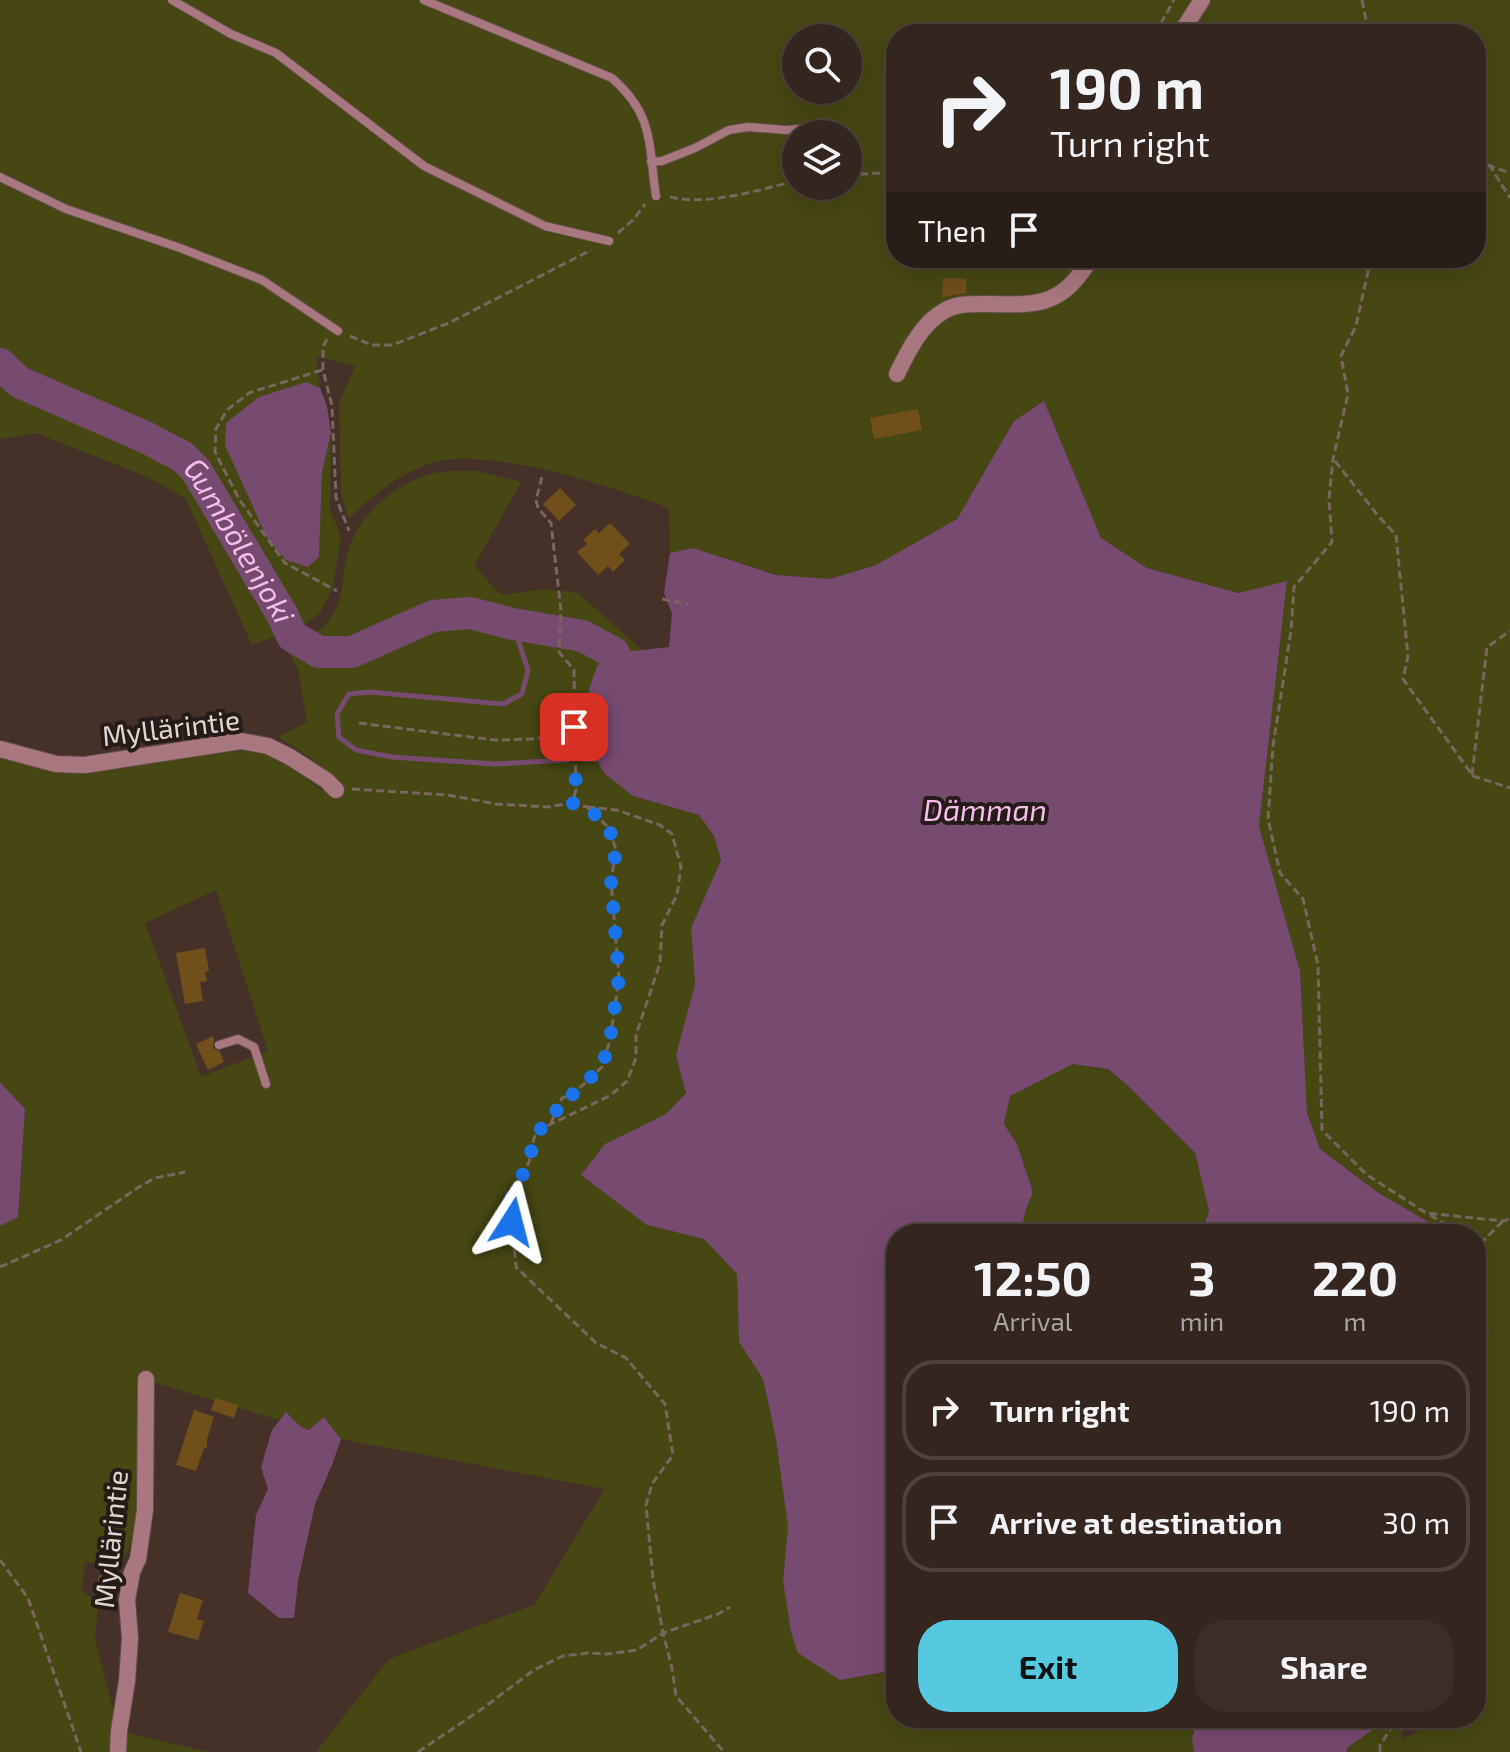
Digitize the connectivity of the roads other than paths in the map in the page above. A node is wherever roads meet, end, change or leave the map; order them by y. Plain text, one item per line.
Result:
1 (172, 0) edge
2 (424, 0) edge
3 (1202, 0) edge
4 (1186, 24) edge
5 (782, 130) edge
6 (651, 162) junction
7 (0, 177) edge
8 (656, 196) road end
9 (609, 241) road end
10 (1083, 268) edge
11 (338, 331) road end
12 (897, 374) dead end
13 (0, 749) edge
14 (336, 790) road end
15 (219, 1045) dead end
16 (266, 1084) dead end
17 (146, 1379) dead end
18 (118, 1752) edge

1 - 9 lane
2 - 6 lane
3 - 4 street
5 - 6 lane
6 - 8 lane
7 - 11 lane
10 - 12 street
13 - 14 street, Myllärintie
15 - 16 lane
17 - 18 street, Myllärintie

